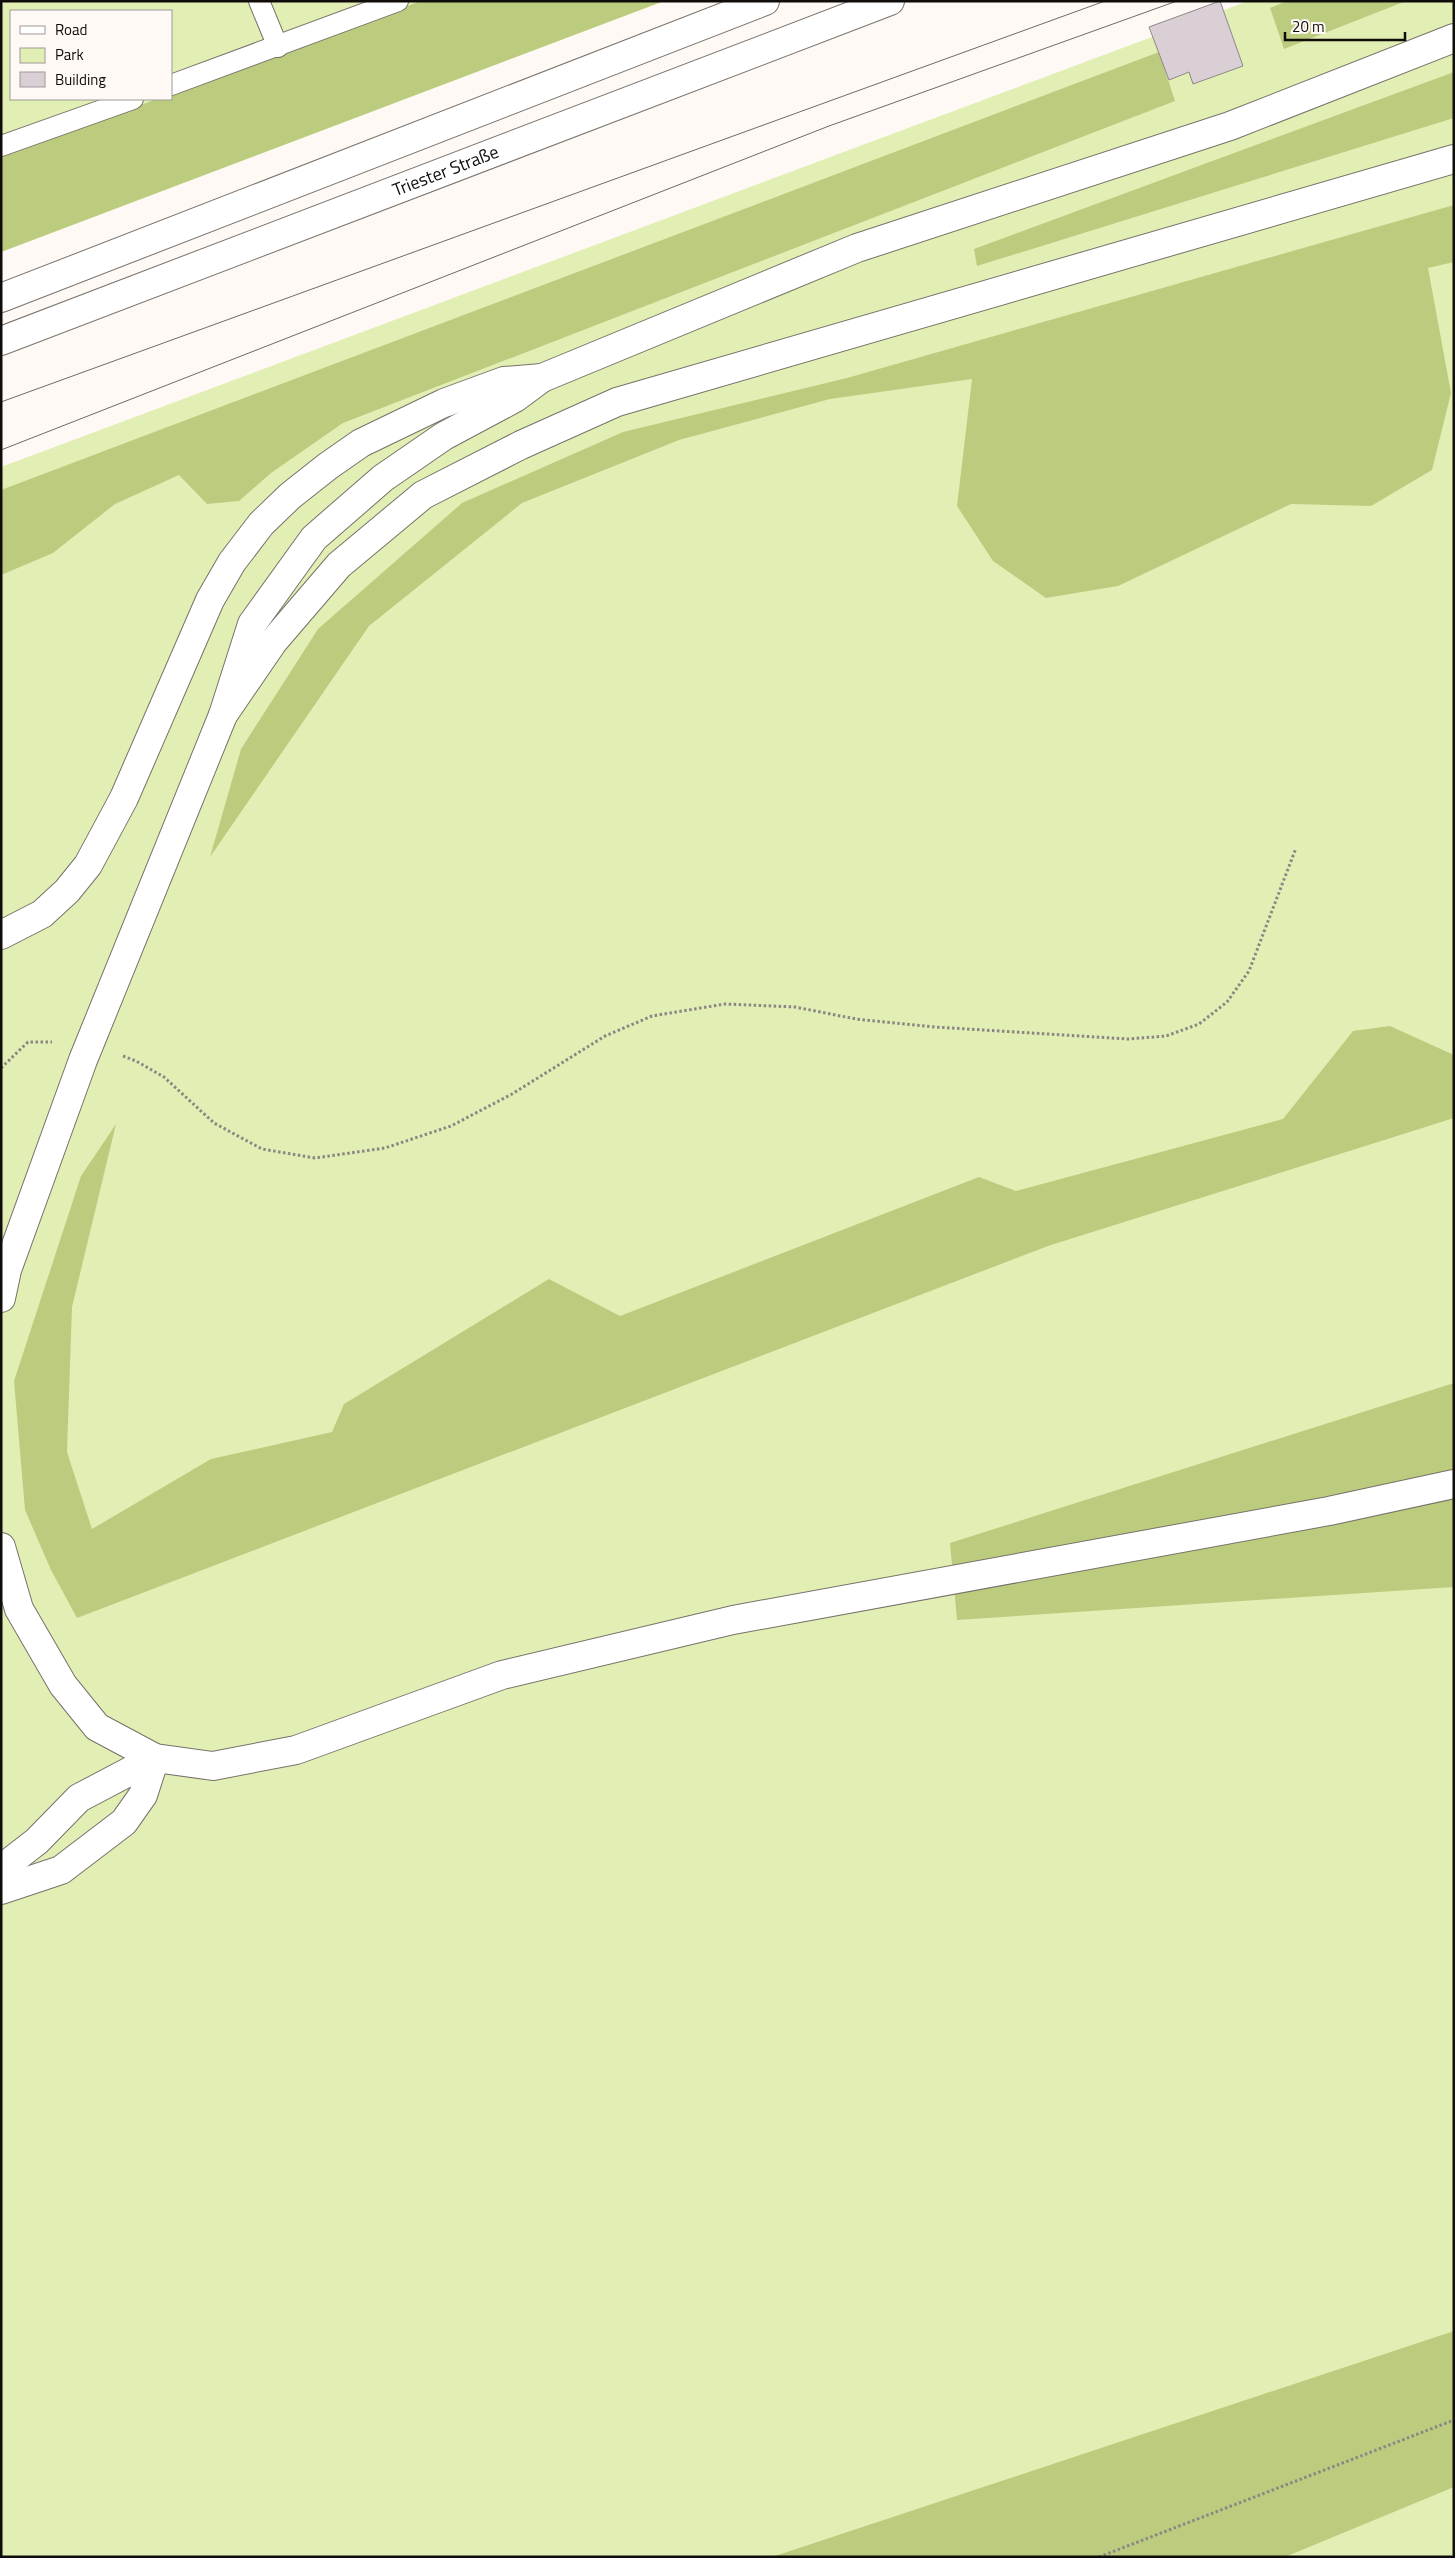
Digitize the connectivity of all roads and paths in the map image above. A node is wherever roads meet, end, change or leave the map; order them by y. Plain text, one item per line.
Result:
1 (259, 1) edge
2 (398, 1) edge
3 (765, 1) edge
4 (890, 1) edge
5 (1454, 38) edge
6 (278, 47) junction
7 (172, 85) edge
8 (130, 100) edge
9 (1, 146) edge
10 (1454, 159) edge
11 (1, 298) edge
12 (1, 341) edge
13 (542, 378) junction
14 (223, 715) junction
15 (1296, 848) dead end
16 (1, 935) edge
17 (90, 1043) junction
18 (1, 1068) edge
19 (1, 1298) edge
20 (1454, 1484) edge
21 (1, 1547) edge
22 (155, 1758) junction
23 (1, 1869) edge
24 (1, 1890) edge
25 (1454, 2420) edge
26 (1099, 2557) edge

1 - 6 lane
2 - 6 lane
3 - 11 main road
4 - 12 main road, Triester Straße
5 - 13 main road
6 - 7 lane
8 - 9 lane
10 - 14 main road
13 - 14 main road
13 - 16 main road
14 - 17 main road
15 - 17 path
17 - 18 path
17 - 19 main road
20 - 22 main road
21 - 22 main road
22 - 23 main road
22 - 24 main road
25 - 26 path

